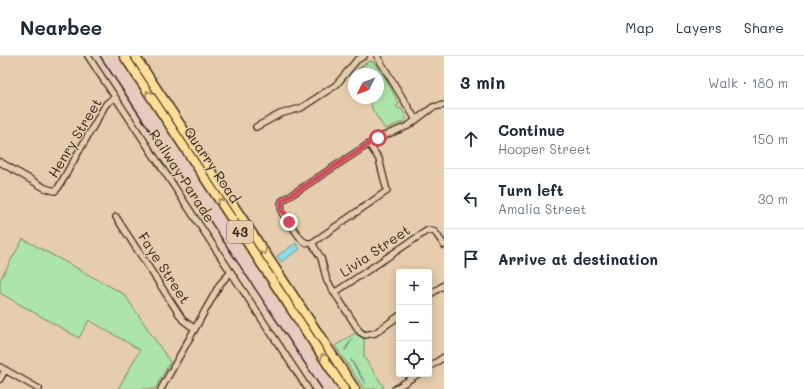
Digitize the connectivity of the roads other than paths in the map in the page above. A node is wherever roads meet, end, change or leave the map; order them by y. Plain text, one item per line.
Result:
1 (88, 56) edge
2 (124, 56) edge
3 (135, 56) edge
4 (364, 56) edge
5 (377, 56) edge
6 (115, 97) junction
7 (444, 105) edge
8 (416, 120) junction
9 (256, 127) dead end
10 (369, 144) junction
11 (0, 162) edge
12 (116, 216) dead end
13 (312, 243) junction
14 (444, 245) edge
15 (231, 272) junction
16 (444, 285) edge
17 (334, 293) junction
18 (432, 294) edge
19 (396, 318) edge
20 (195, 329) junction
21 (315, 329) junction
22 (308, 334) junction
23 (444, 357) edge
24 (432, 365) edge
25 (2, 369) edge
26 (413, 377) edge
27 (0, 379) edge
28 (39, 389) edge
29 (161, 389) edge
30 (308, 389) edge
31 (344, 389) edge
32 (355, 389) edge
33 (395, 389) edge

1 - 6 street, Railway Parade
22 -> 2 main road, Quarry Road / 43
3 -> 21 main road, Quarry Road / 43
4 - 9 street
5 - 8 street
6 - 11 street, Henry Street
6 - 15 street, Railway Parade
7 - 8 street
8 - 10 street
10 - 13 street
10 - 13 street
12 - 20 street, Faye Street
13 - 17 street
14 - 17 street, Livia Street
15 - 20 street
15 - 30 street, Railway Parade
16 - 18 street
17 - 19 street
20 - 29 street
21 - 22 main road
21 - 32 main road, Quarry Road / 43
31 -> 22 main road, Quarry Road / 43
23 - 24 street
25 - 27 street
25 - 28 street
26 - 33 street

